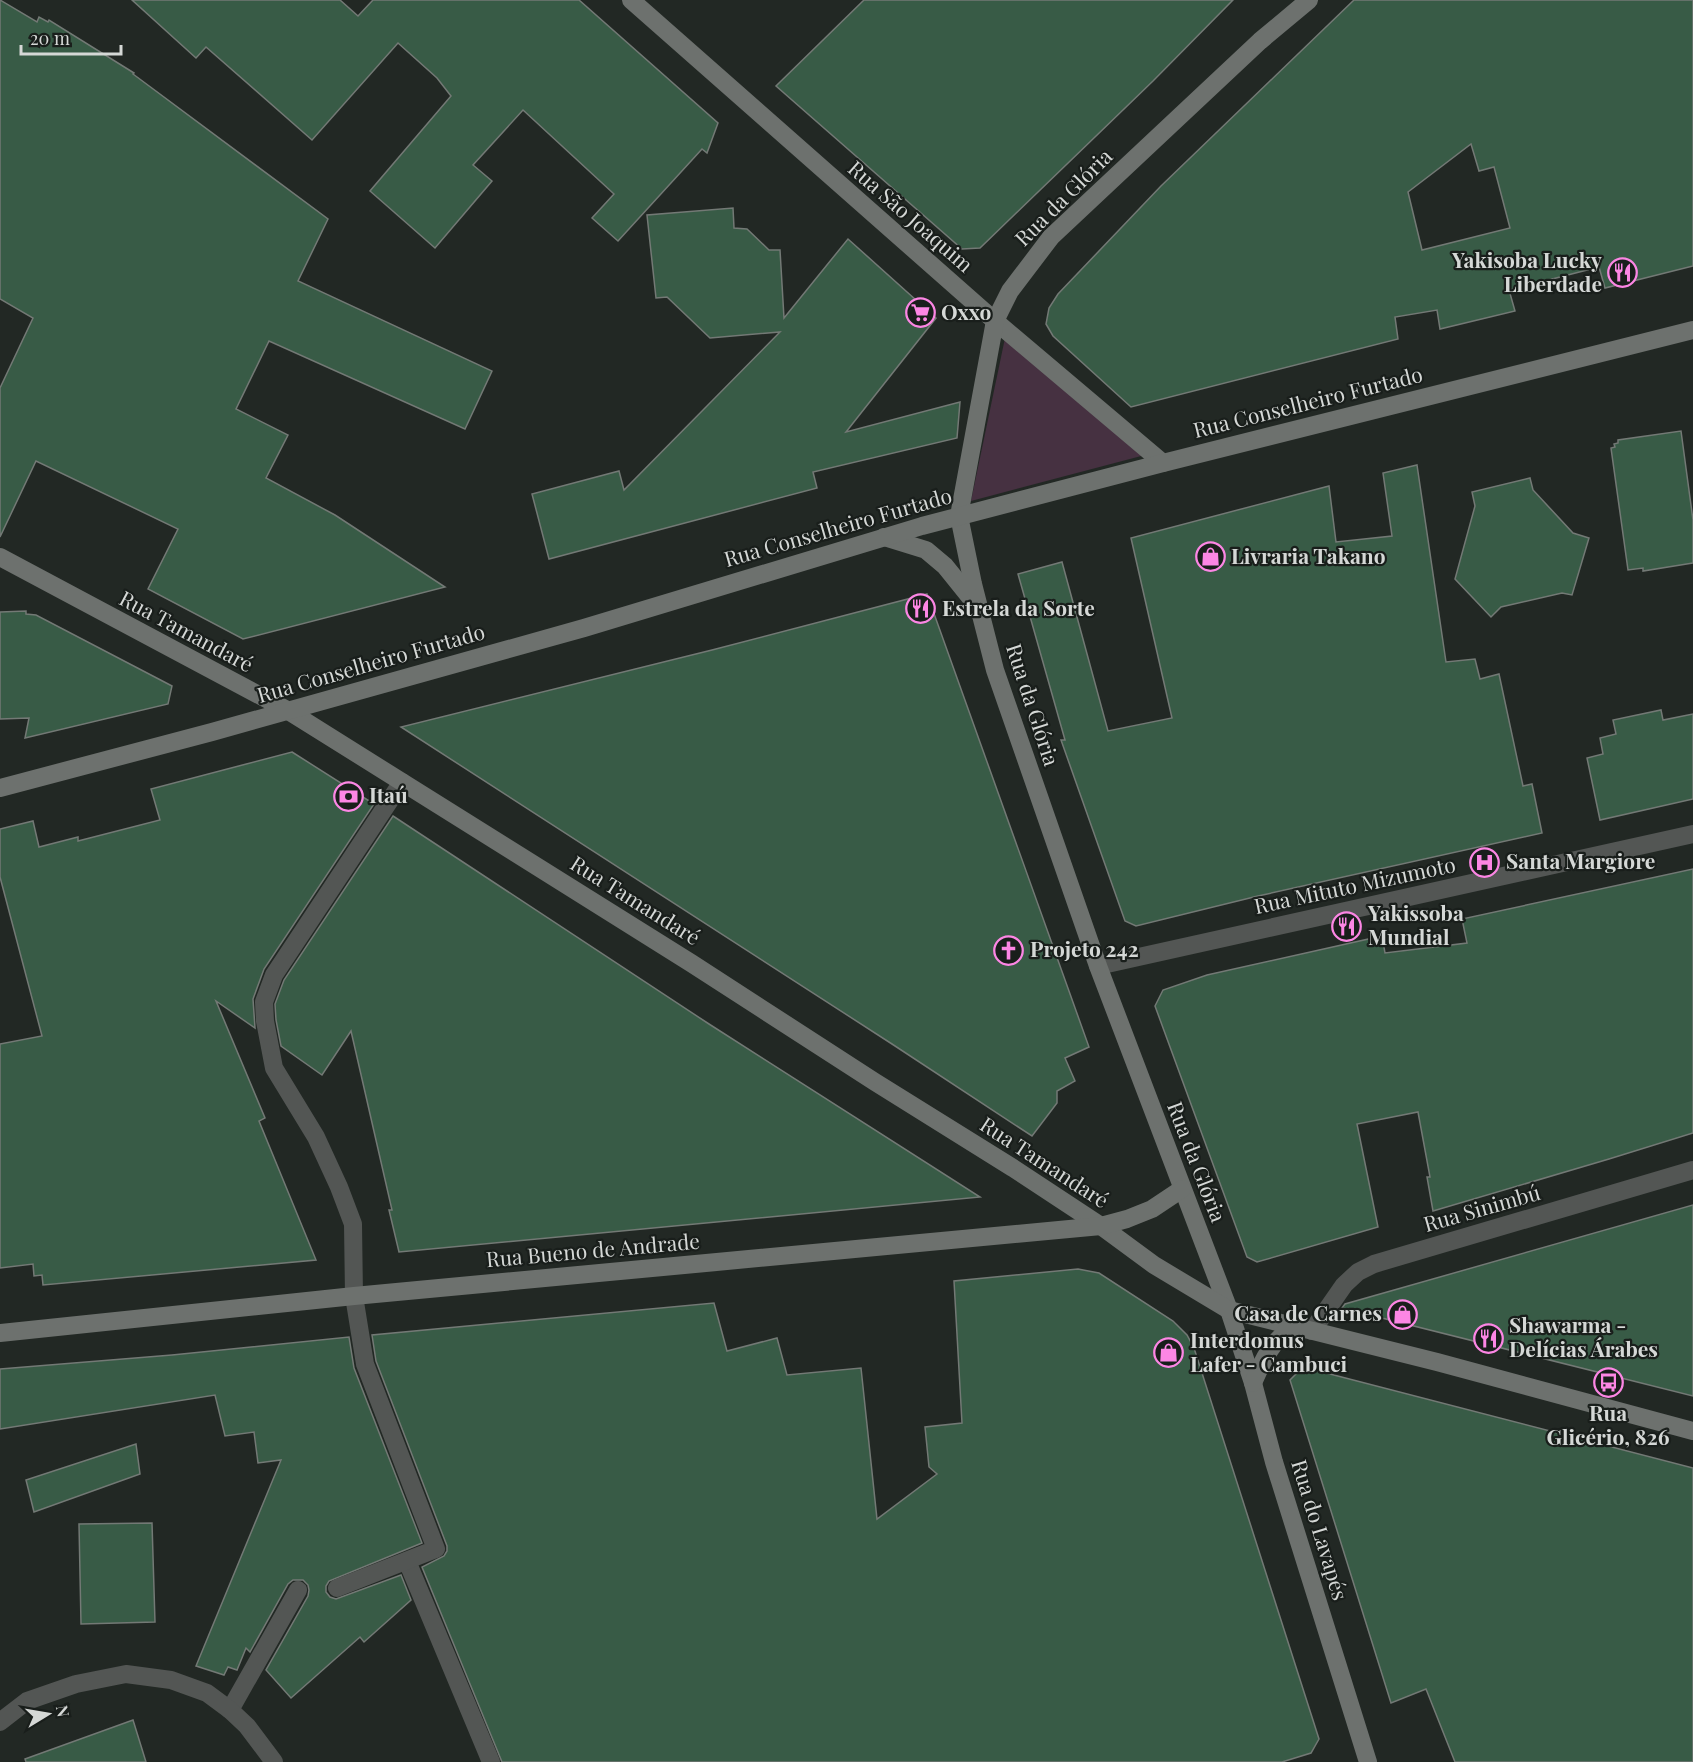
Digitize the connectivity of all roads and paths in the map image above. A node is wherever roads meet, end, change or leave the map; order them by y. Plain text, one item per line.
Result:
1 (631, 0) edge
2 (1309, 0) edge
3 (995, 321) junction
4 (1693, 330) edge
5 (1163, 463) junction
6 (959, 516) junction
7 (884, 537) junction
8 (0, 557) edge
9 (979, 608) junction
10 (287, 710) junction
11 (402, 783) junction
12 (0, 788) edge
13 (1693, 834) edge
14 (1098, 966) junction
15 (1693, 1170) edge
16 (1182, 1189) junction
17 (1101, 1226) junction
18 (354, 1296) junction
19 (1228, 1311) junction
20 (1293, 1326) junction
21 (1312, 1331) junction
22 (0, 1333) edge
23 (1253, 1383) junction
24 (1693, 1431) edge
25 (407, 1561) junction
26 (337, 1588) dead end
27 (298, 1590) dead end
28 (230, 1710) junction
29 (0, 1722) edge
30 (274, 1762) edge
31 (491, 1762) edge
32 (1368, 1762) edge

1 - 3 street, Rua São Joaquim
2 - 3 street, Rua da Glória
3 - 5 street, Rua São Joaquim
3 - 6 street, Rua da Glória
4 - 5 street, Rua Conselheiro Furtado
5 - 6 street, Rua Conselheiro Furtado
6 - 7 street, Rua Conselheiro Furtado
6 - 9 street, Rua da Glória
7 - 9 street
7 - 10 street, Rua Conselheiro Furtado
8 - 10 street, Rua Tamandaré
9 - 14 street, Rua da Glória
10 - 11 street, Rua Tamandaré
10 - 12 street, Rua Conselheiro Furtado
11 - 17 street, Rua Tamandaré
11 - 18 street
13 - 14 street, Rua Mituto Mizumoto
14 - 16 street, Rua da Glória
15 - 21 street, Rua Sinimbú
16 - 17 street, Rua Bueno de Andrade
16 - 19 street, Rua da Glória
17 - 18 street, Rua Bueno de Andrade
17 - 19 street, Rua Tamandaré
18 - 22 street, Rua Bueno de Andrade
18 - 25 street
19 - 20 street, Rua Tamandaré
19 - 23 street, Rua do Lavapés
20 - 21 street, Rua Tamandaré
20 - 23 street
21 - 24 street, Rua Tamandaré
23 - 32 street, Rua do Lavapés
25 - 26 street
25 - 31 street
27 - 28 street
28 - 29 street
28 - 30 street

